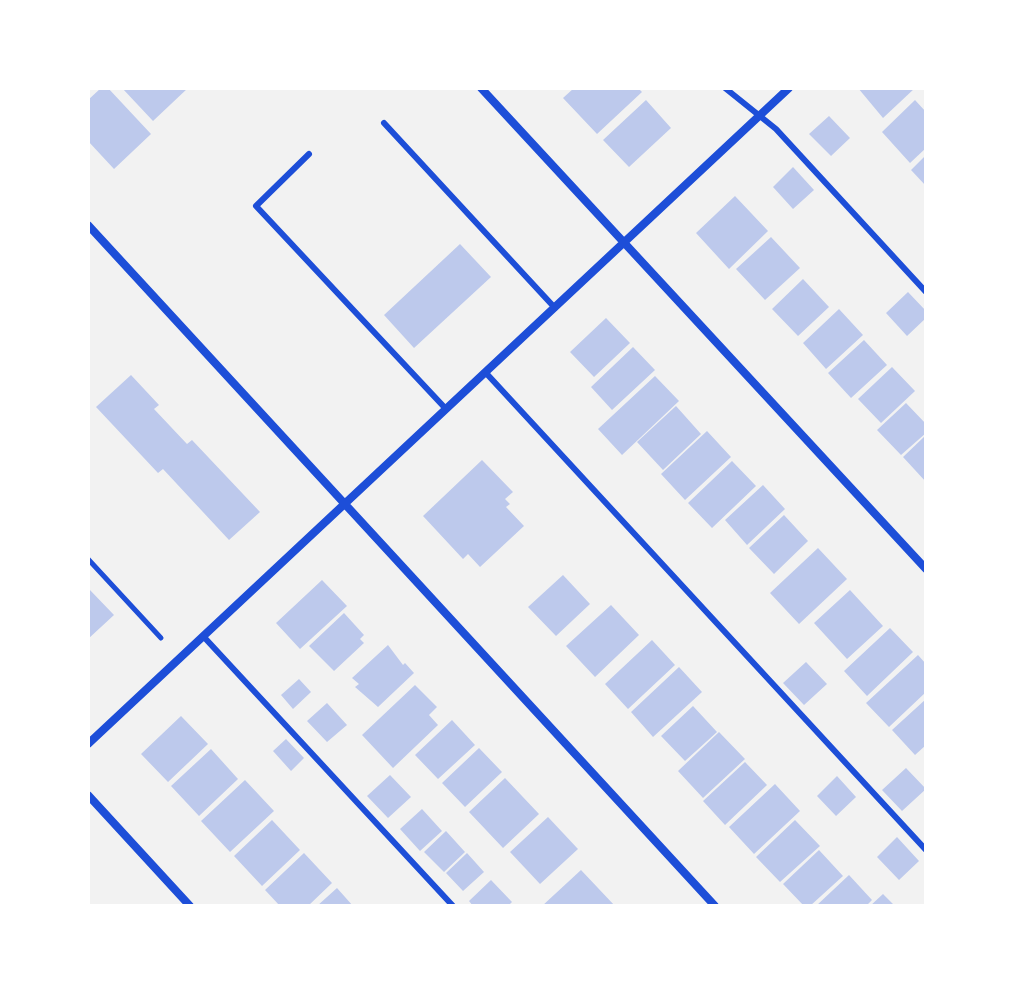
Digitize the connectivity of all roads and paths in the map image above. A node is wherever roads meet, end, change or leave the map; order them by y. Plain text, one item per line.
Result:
1 (481, 88) edge
2 (725, 88) edge
3 (789, 88) edge
4 (759, 116) junction
5 (384, 123) dead end
6 (309, 154) dead end
7 (88, 225) edge
8 (624, 243) junction
9 (926, 292) edge
10 (555, 308) junction
11 (486, 373) junction
12 (446, 409) junction
13 (346, 503) junction
14 (88, 559) edge
15 (926, 569) edge
16 (203, 636) junction
17 (161, 638) dead end
18 (88, 744) edge
19 (88, 795) edge
20 (926, 850) edge
21 (190, 906) edge
22 (453, 906) edge
23 (715, 906) edge

1 - 8 street
2 - 4 lane
3 - 4 street
4 - 8 street
4 - 9 lane
5 - 10 lane
6 - 12 lane
7 - 13 street
8 - 10 street
8 - 15 street
10 - 11 street
11 - 12 street
11 - 20 lane
12 - 13 street
13 - 16 street
13 - 23 street
14 - 17 path
16 - 18 street
16 - 22 lane
19 - 21 street

